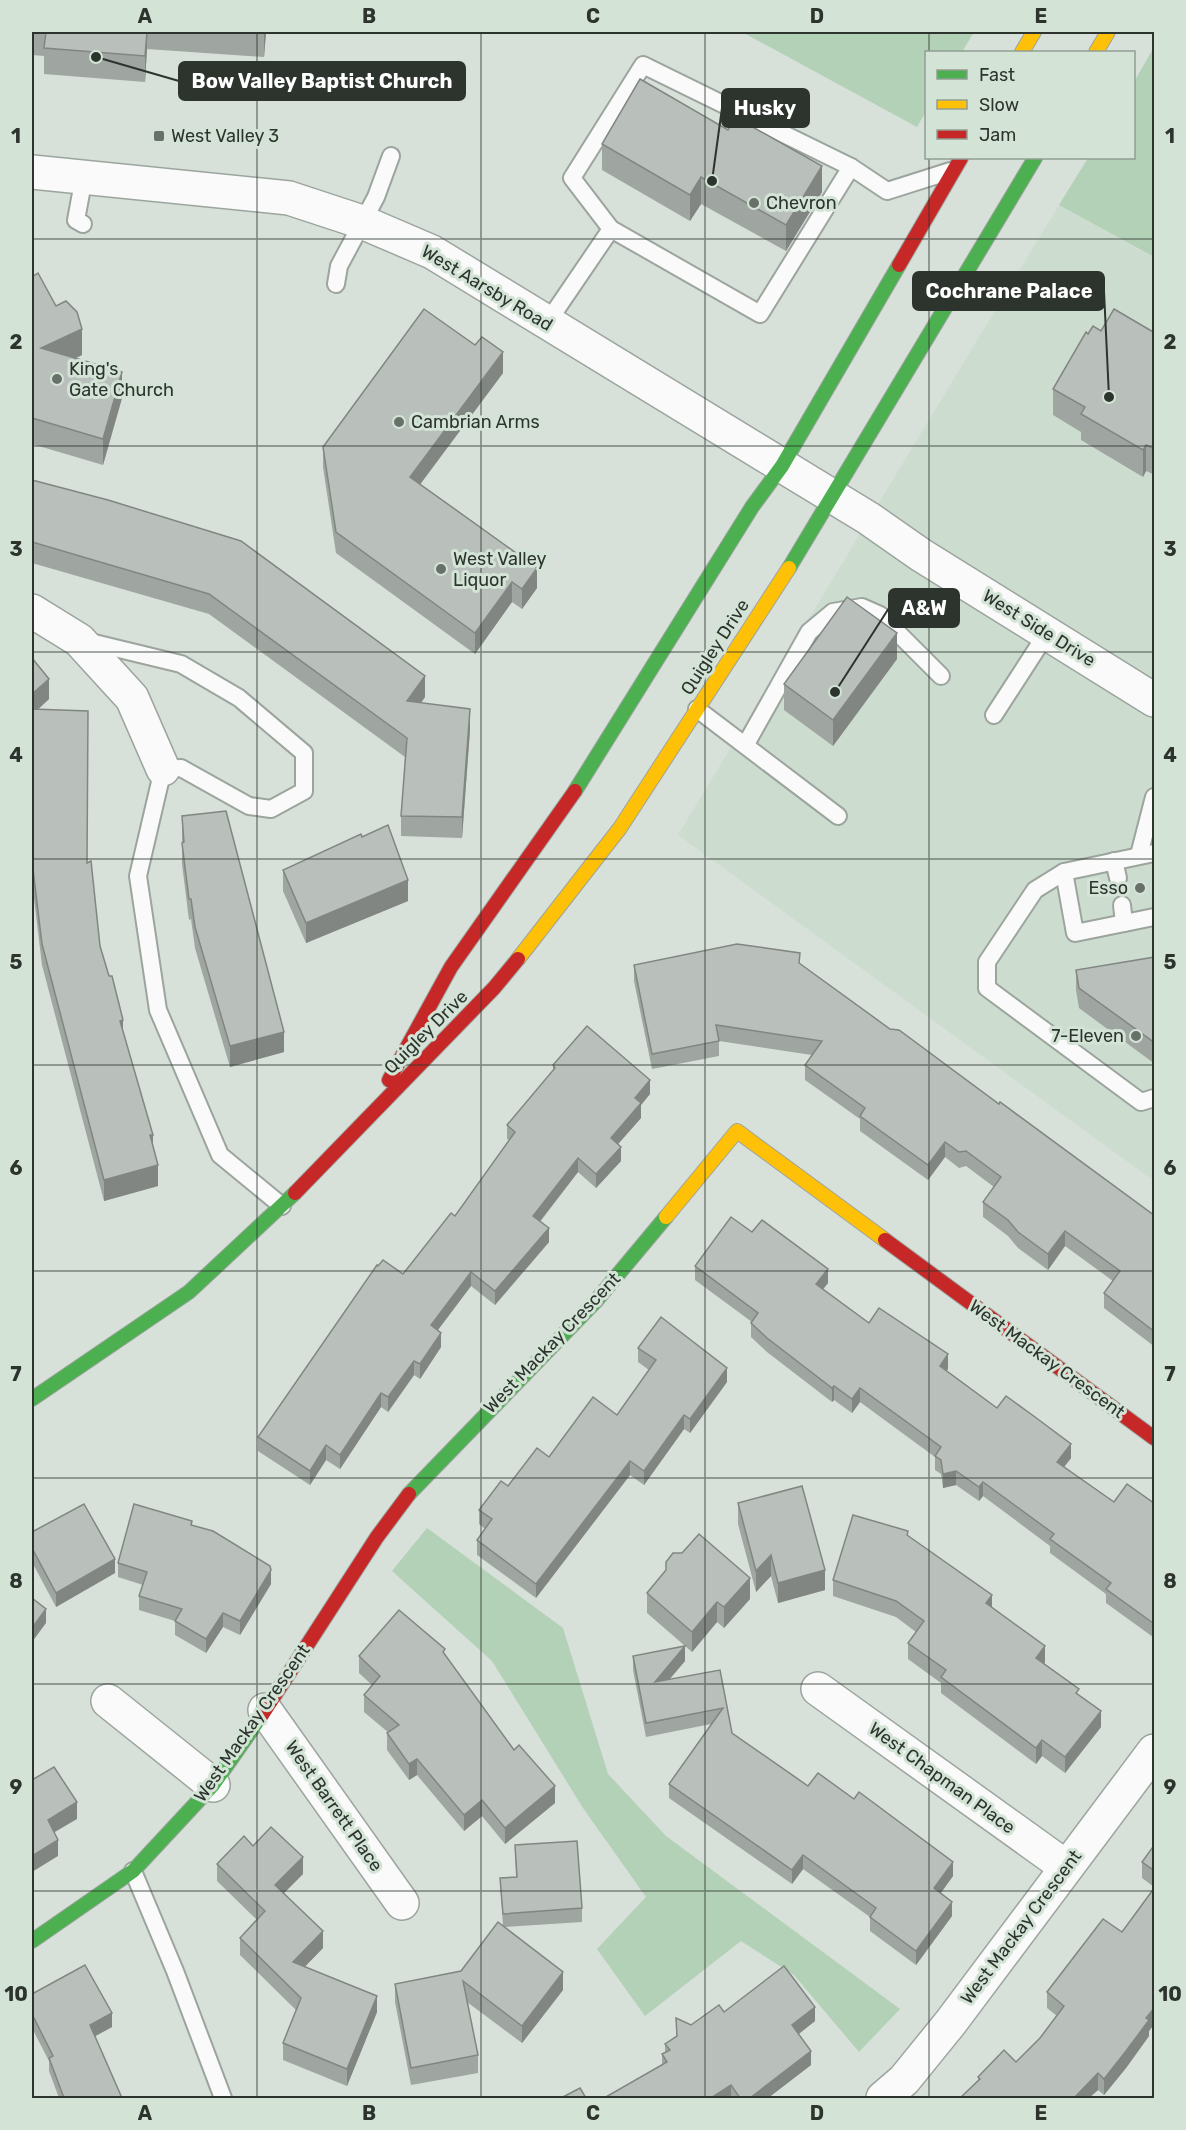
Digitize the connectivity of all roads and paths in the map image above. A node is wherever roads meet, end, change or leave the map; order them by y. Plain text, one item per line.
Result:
1 (1034, 32) edge
2 (1108, 32) edge
3 (1023, 51) edge
4 (1097, 51) edge
5 (391, 156) dead end
6 (1034, 159) edge
7 (958, 163) edge
8 (851, 167) junction
9 (32, 172) edge
10 (84, 177) junction
11 (362, 222) junction
12 (82, 224) dead end
13 (611, 229) junction
14 (336, 284) dead end
15 (548, 323) junction
16 (782, 466) junction
17 (833, 498) junction
18 (32, 611) edge
19 (1047, 633) junction
20 (79, 640) junction
21 (941, 676) dead end
22 (1155, 700) edge
23 (697, 709) junction
24 (994, 715) dead end
25 (746, 744) junction
26 (163, 770) junction
27 (1155, 797) edge
28 (838, 816) dead end
29 (1147, 854) edge
30 (1114, 861) junction
31 (1064, 872) junction
32 (1118, 878) dead end
33 (1122, 905) dead end
34 (1155, 917) edge
35 (1124, 923) junction
36 (1155, 1098) edge
37 (369, 1115) junction
38 (282, 1206) junction
39 (32, 1399) edge
40 (1155, 1438) edge
41 (818, 1689) dead end
42 (108, 1701) dead end
43 (265, 1710) junction
44 (1155, 1751) edge
45 (213, 1785) junction
46 (1066, 1867) junction
47 (133, 1871) junction
48 (402, 1903) dead end
49 (32, 1941) edge
50 (223, 2098) edge
51 (883, 2098) edge

1 - 3 street
2 - 4 street
5 - 11 lane
6 - 17 street, Quigley Drive
7 - 8 lane
7 - 16 street, Quigley Drive
8 - 13 lane
8 - 13 lane
9 - 10 street, West Aarsby Road
10 - 11 street, West Aarsby Road
10 - 12 lane
11 - 14 lane
11 - 15 street, West Aarsby Road
13 - 15 lane
15 - 16 street, West Aarsby Road
16 - 17 street, West Aarsby Road
16 - 37 street, Quigley Drive
17 - 19 street, West Side Drive
17 - 23 street, Quigley Drive
18 - 20 street
19 - 22 street, West Side Drive
19 - 24 lane
20 - 26 street
20 - 26 lane
21 - 25 lane
23 - 25 lane
23 - 37 street, Quigley Drive
25 - 28 lane
26 - 38 lane
27 - 29 lane
29 - 30 lane
30 - 31 lane
30 - 32 lane
31 - 35 lane
31 - 36 lane
33 - 35 lane
34 - 35 lane
37 - 38 street, Quigley Drive
38 - 39 street, Quigley Drive
40 - 43 street, West Mackay Crescent
41 - 46 street, West Chapman Place
42 - 45 street
43 - 45 street, West Mackay Crescent
43 - 48 street, West Barrett Place
44 - 46 street, West Mackay Crescent
45 - 47 street, West Mackay Crescent
46 - 51 street, West Mackay Crescent
47 - 49 street, West Mackay Crescent
47 - 50 lane

